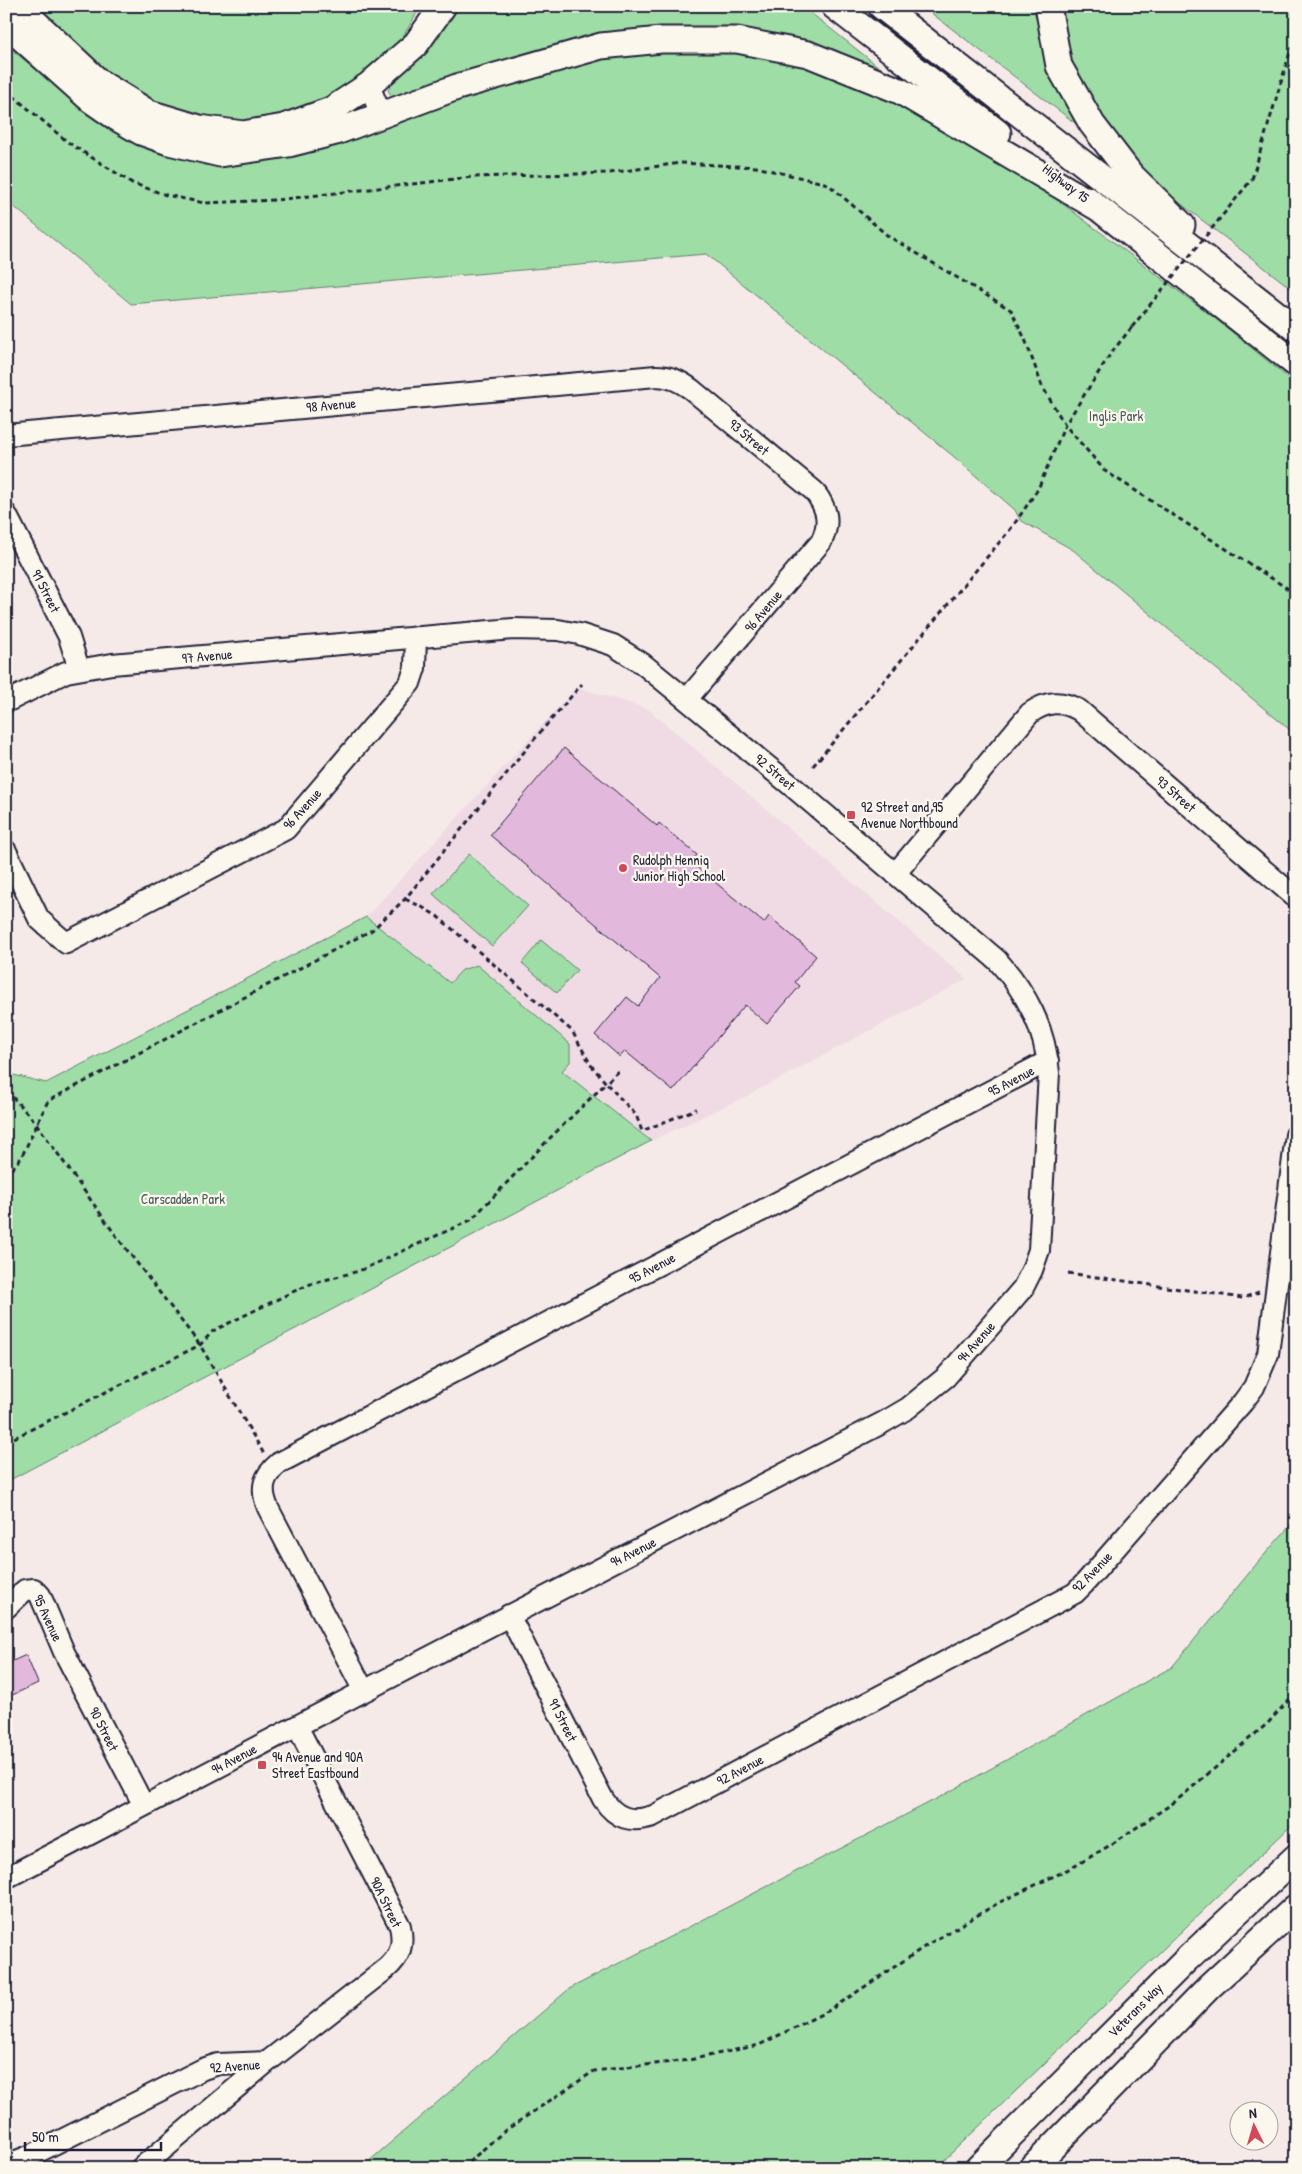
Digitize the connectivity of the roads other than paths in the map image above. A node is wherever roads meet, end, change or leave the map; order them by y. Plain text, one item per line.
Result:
1 (18, 6) edge
2 (443, 6) edge
3 (834, 6) edge
4 (881, 6) edge
5 (1048, 6) edge
6 (6, 24) edge
7 (369, 86) junction
8 (381, 115) junction
9 (1100, 209) junction
10 (1250, 295) junction
11 (1296, 330) edge
12 (1296, 364) edge
13 (656, 376) joint
14 (6, 434) edge
15 (6, 514) edge
16 (828, 517) joint
17 (416, 637) junction
18 (79, 669) junction
19 (687, 699) junction
20 (6, 702) edge
21 (6, 852) edge
22 (895, 874) junction
23 (1296, 898) edge
24 (1048, 1062) junction
25 (1296, 1135) edge
26 (6, 1608) edge
27 (509, 1615) junction
28 (64, 1652) joint
29 (364, 1690) junction
30 (297, 1726) junction
31 (144, 1806) junction
32 (624, 1819) joint
33 (1296, 1857) edge
34 (6, 1878) edge
35 (1296, 1907) edge
36 (267, 2062) junction
37 (6, 2165) edge
38 (141, 2168) edge
39 (978, 2168) edge
40 (1032, 2168) edge

1 - 7 main road
2 - 7 main road
3 - 9 main road, Highway 15
4 - 10 main road, Highway 15
5 - 10 main road
6 - 8 main road
7 - 8 street
8 - 9 main road
9 - 12 main road, Highway 15
10 - 11 main road, Highway 15
13 - 14 street, 98 Avenue
13 - 16 street, 93 Street
15 - 18 street, 91 Street
16 - 19 street, 96 Avenue
17 - 18 street, 97 Avenue
17 - 19 street, 92 Street
17 - 21 street, 96 Avenue
18 - 20 street, 97 Avenue
19 - 22 street, 92 Street
22 - 23 street, 93 Street
22 - 24 street, 92 Street
24 - 27 street, 94 Avenue
24 - 29 street, 95 Avenue
25 - 32 street, 92 Avenue
26 - 28 street, 95 Avenue
27 - 29 street, 94 Avenue
27 - 32 street, 91 Street
28 - 31 street, 90 Street
29 - 30 street, 94 Avenue
30 - 31 street, 94 Avenue
30 - 36 street, 90A Street
31 - 34 street, 94 Avenue
33 - 39 main road, Veterans Way
35 - 40 main road
36 - 37 street, 92 Avenue
36 - 38 street, 92 Avenue

